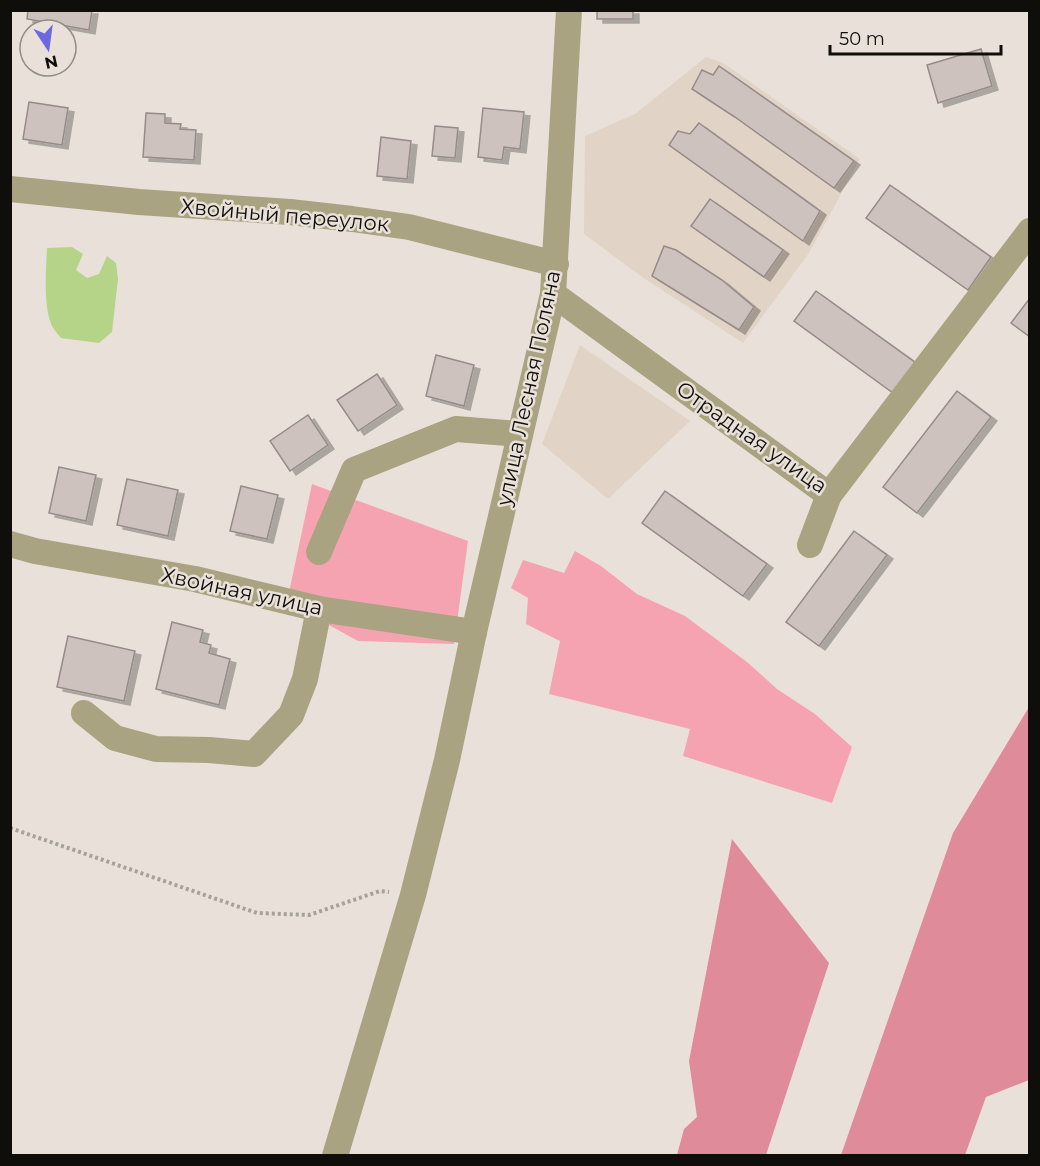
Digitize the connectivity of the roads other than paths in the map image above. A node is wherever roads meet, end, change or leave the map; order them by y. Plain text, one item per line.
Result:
1 (569, 10) edge
2 (10, 189) edge
3 (1029, 231) edge
4 (556, 264) junction
5 (553, 294) junction
6 (520, 434) junction
7 (829, 495) junction
8 (10, 544) edge
9 (810, 545) dead end
10 (319, 552) dead end
11 (319, 609) junction
12 (474, 632) junction
13 (84, 713) dead end
14 (335, 1155) edge

1 - 4 street, улица Лесная Поляна
2 - 4 street, Хвойный переулок
3 - 7 street, Отрадная улица
4 - 5 street, улица Лесная Поляна
5 - 6 street, улица Лесная Поляна
5 - 7 street, Отрадная улица
6 - 10 street
6 - 12 street, улица Лесная Поляна
7 - 9 street
8 - 11 street, Хвойная улица
11 - 12 street, Хвойная улица
11 - 13 street
12 - 14 street, улица Лесная Поляна

